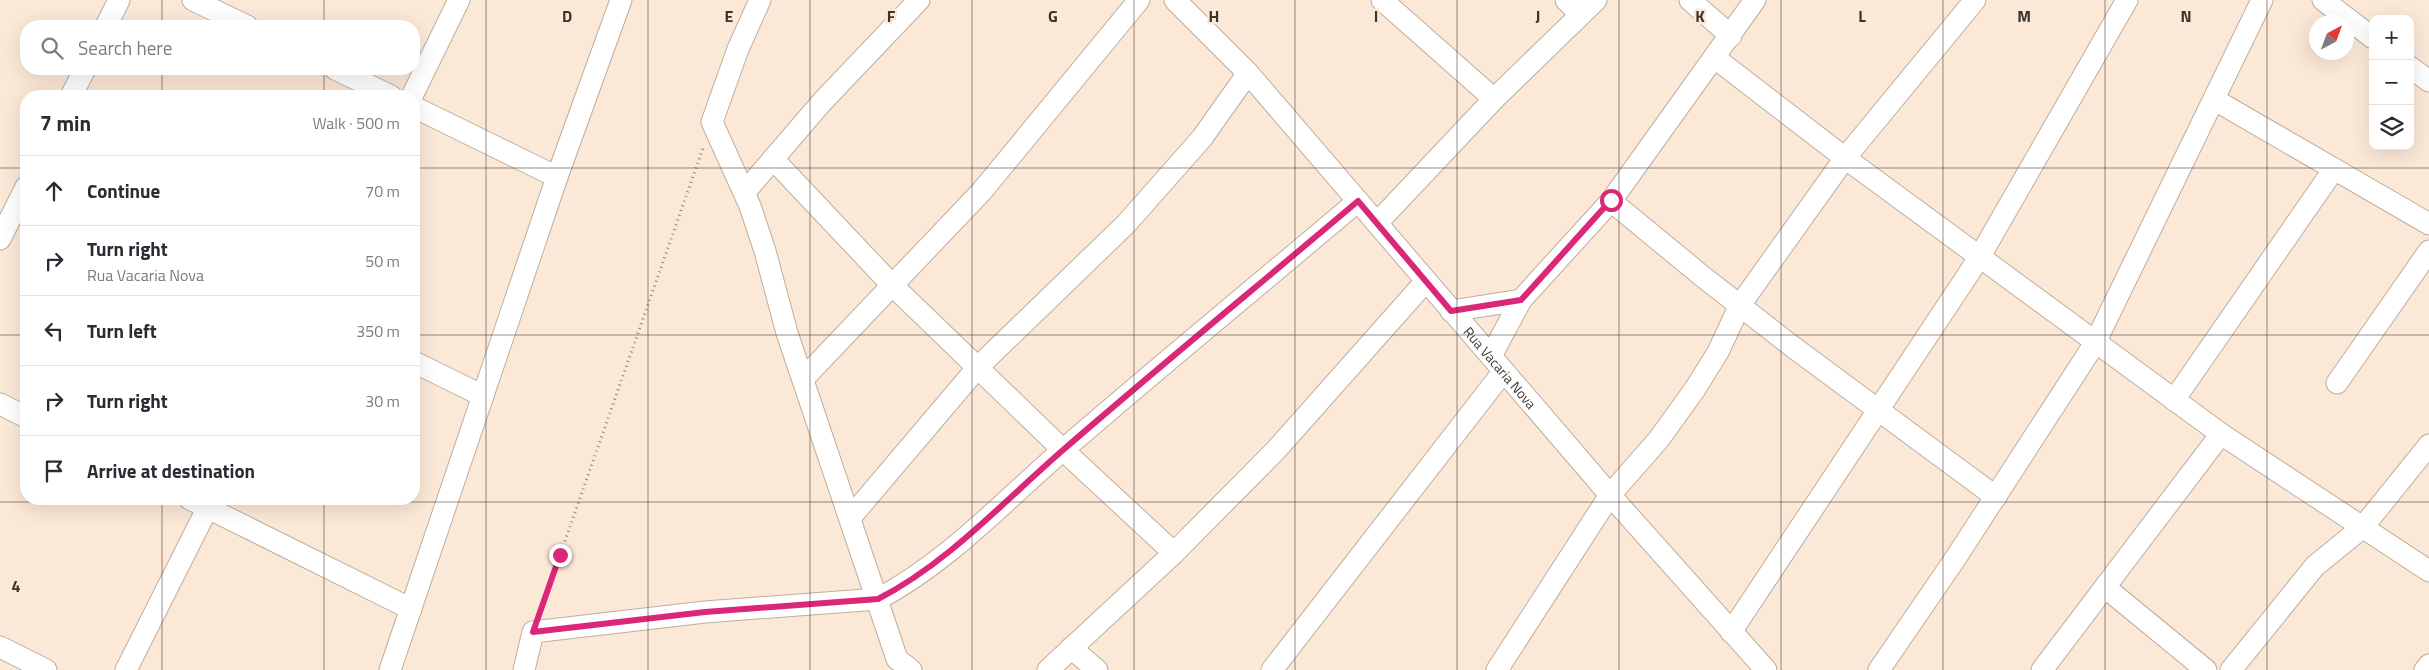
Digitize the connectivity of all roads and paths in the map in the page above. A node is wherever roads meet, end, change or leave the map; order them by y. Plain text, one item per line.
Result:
1 (119, 0) edge
2 (193, 0) edge
3 (459, 0) edge
4 (620, 0) edge
5 (760, 0) edge
6 (919, 0) edge
7 (1139, 0) edge
8 (1175, 0) edge
9 (1382, 0) edge
10 (1690, 0) edge
11 (1755, 0) edge
12 (1975, 0) edge
13 (2127, 0) edge
14 (2262, 0) edge
15 (2323, 0) edge
16 (1581, 5) edge
17 (109, 20) edge
18 (235, 20) edge
19 (2369, 35) edge
20 (1731, 36) junction
21 (1715, 58) junction
22 (2414, 70) edge
23 (1248, 73) junction
24 (82, 75) edge
25 (347, 75) edge
26 (2429, 81) edge
27 (74, 90) edge
28 (379, 90) edge
29 (415, 90) edge
30 (1494, 99) junction
31 (2215, 100) junction
32 (420, 110) edge
33 (712, 122) junction
34 (1845, 158) junction
35 (773, 159) junction
36 (2334, 169) junction
37 (557, 177) junction
38 (745, 192) junction
39 (20, 199) edge
40 (1611, 200) junction
41 (1358, 201) junction
42 (1377, 223) junction
43 (2429, 224) edge
44 (0, 239) edge
45 (2429, 252) edge
46 (1979, 258) junction
47 (1426, 281) junction
48 (892, 285) junction
49 (1521, 300) junction
50 (1740, 305) junction
51 (1451, 311) junction
52 (2095, 343) junction
53 (1497, 364) junction
54 (420, 365) edge
55 (978, 367) junction
56 (803, 379) junction
57 (2337, 383) dead end
58 (483, 396) junction
59 (2174, 400) junction
60 (0, 404) edge
61 (1878, 411) junction
62 (20, 415) edge
63 (2221, 434) junction
64 (2429, 445) edge
65 (1063, 450) junction
66 (1610, 495) junction
67 (1996, 497) junction
68 (202, 505) edge
69 (209, 505) edge
70 (850, 518) junction
71 (2363, 527) junction
72 (1174, 553) junction
73 (2429, 571) edge
74 (2106, 588) junction
75 (878, 599) junction
76 (410, 608) junction
77 (533, 632) junction
78 (1731, 632) junction
79 (0, 647) edge
80 (1071, 648) junction
81 (2429, 664) edge
82 (900, 666) edge
83 (46, 670) edge
84 (126, 670) edge
85 (390, 670) edge
86 (524, 670) edge
87 (1048, 670) edge
88 (1098, 670) edge
89 (1272, 670) edge
90 (1496, 670) edge
91 (1766, 670) edge
92 (1879, 670) edge
93 (2042, 670) edge
94 (2206, 670) edge
95 (2232, 670) edge
96 (2425, 670) edge

1 - 17 street
2 - 18 street
3 - 29 street
4 - 37 street
5 - 33 street
6 - 35 street
7 - 48 street
8 - 23 street, Rua Vacaria Nova
9 - 30 street
10 - 20 street
11 - 20 street
12 - 34 street
13 - 46 street
14 - 31 street
15 - 19 street
16 - 30 street
20 - 21 street
21 - 34 street
21 - 40 street
22 - 26 street
23 - 41 street, Rua Vacaria Nova
23 - 55 street
24 - 27 street
25 - 28 street
30 - 42 street
31 - 36 street
31 - 52 street
32 - 37 street
33 - 38 street
33 - 77 path
34 - 46 street
34 - 50 street
35 - 38 street
35 - 48 street
36 - 43 street
36 - 59 street
37 - 58 street
38 - 56 street
39 - 44 street
40 - 49 street
40 - 50 street
41 - 42 street, Rua Vacaria Nova
41 - 65 street
42 - 47 street, Rua Vacaria Nova
45 - 57 street
46 - 52 street
46 - 61 street
47 - 51 street, Rua Vacaria Nova
47 - 72 street
48 - 55 street
48 - 56 street
49 - 51 street
49 - 53 street
50 - 61 street
50 - 66 street
51 - 53 street, Rua Vacaria Nova
52 - 59 street
52 - 67 street
53 - 66 street, Rua Vacaria Nova
53 - 89 street
54 - 58 street
55 - 65 street
55 - 70 street
56 - 70 street
58 - 76 street
59 - 63 street
60 - 62 street
61 - 67 street
61 - 78 street
63 - 71 street
63 - 74 street
64 - 71 street
65 - 72 street
65 - 75 street
66 - 78 street, Rua Vacaria Nova
66 - 90 street
67 - 92 street
68 - 84 street
69 - 76 street
70 - 75 street
71 - 73 street
71 - 95 street
72 - 80 street
74 - 93 street
74 - 94 street
75 - 77 street
75 - 82 street
76 - 85 street
77 - 86 street
78 - 91 street, Rua Vacaria Nova
79 - 83 street
80 - 87 street
80 - 88 street
81 - 96 street

